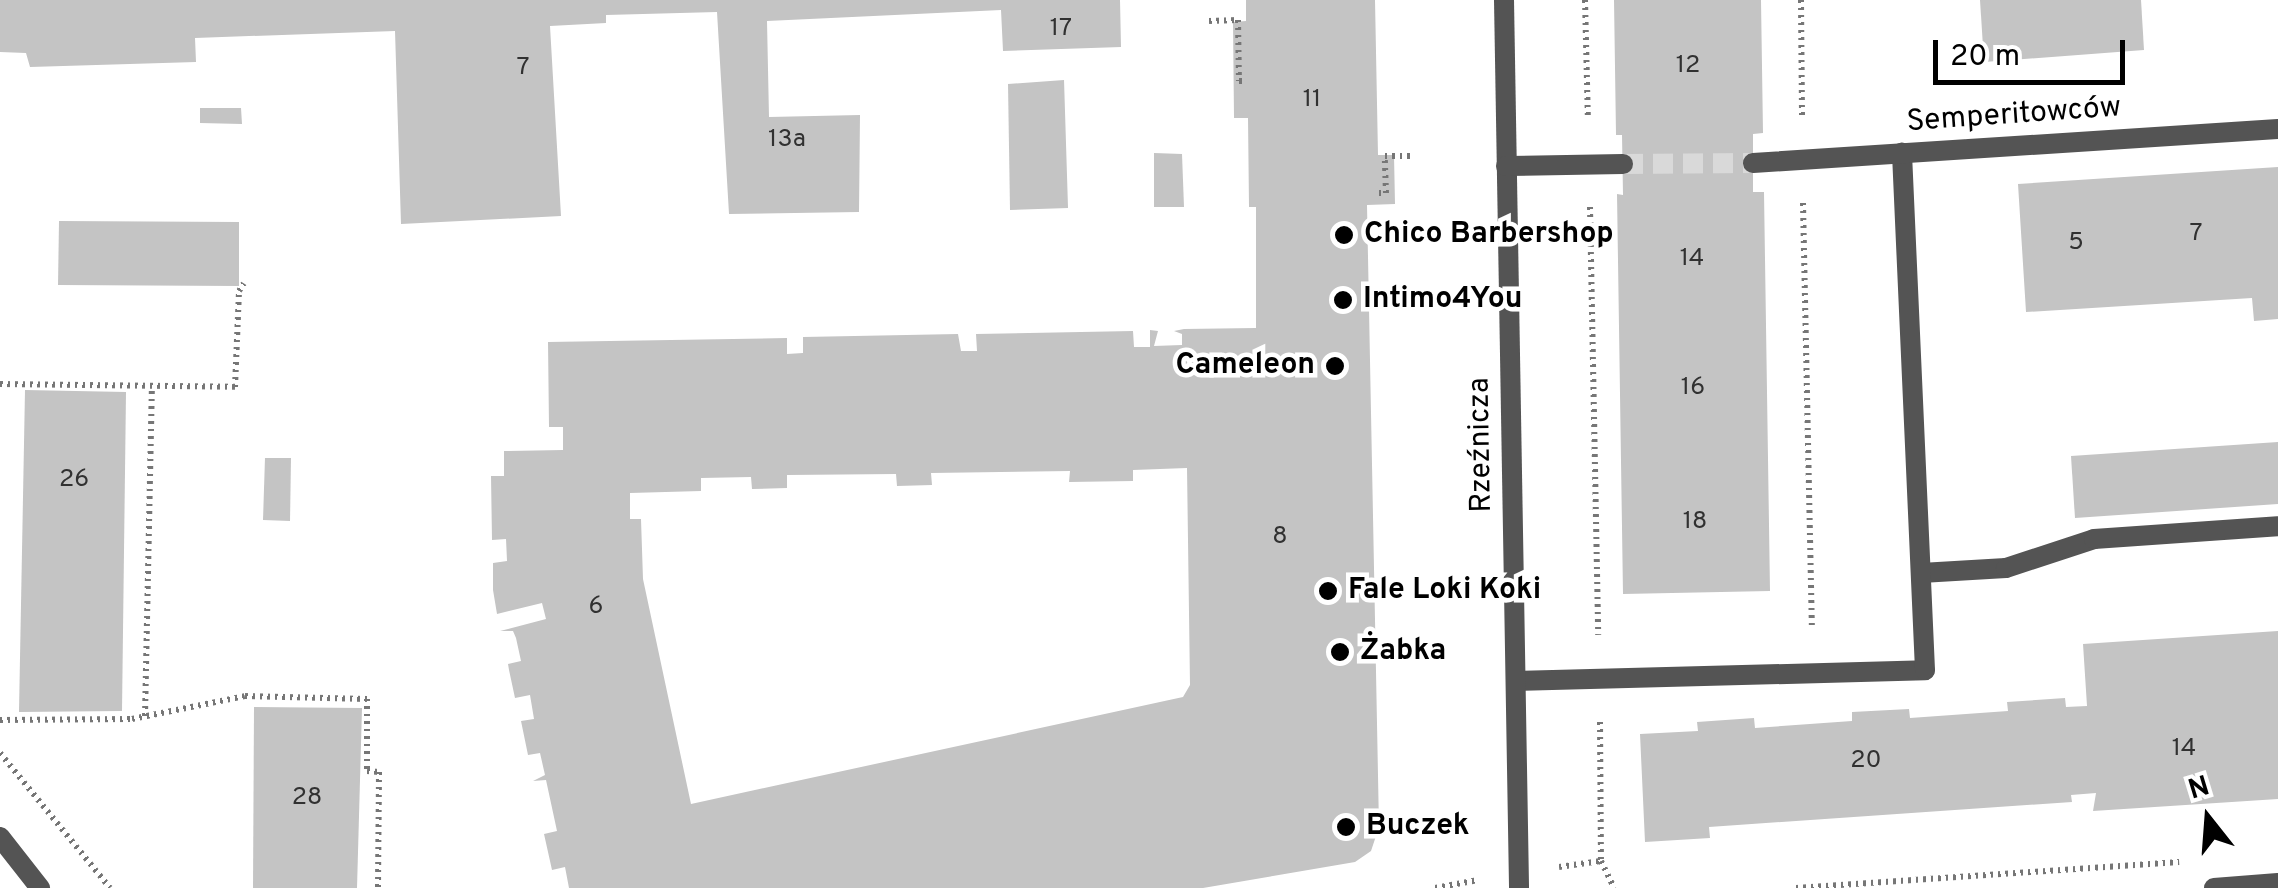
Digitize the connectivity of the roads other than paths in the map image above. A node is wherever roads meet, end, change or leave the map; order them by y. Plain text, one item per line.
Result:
1 (1504, 0) edge
2 (2278, 128) edge
3 (1902, 153) junction
4 (1753, 162) tunnel mouth
5 (1622, 164) tunnel mouth
6 (1506, 166) junction
7 (2278, 526) edge
8 (1921, 573) junction
9 (1517, 681) junction
10 (0, 837) edge
11 (2278, 883) edge
12 (40, 888) edge
13 (1519, 888) edge
14 (2214, 888) edge

1 - 6 street, Rzeźnicza
2 - 3 street, Semperitowców
3 - 4 street, Semperitowców
3 - 8 street
5 - 6 street
6 - 9 street, Rzeźnicza
7 - 8 street
8 - 9 street
9 - 13 street, Rzeźnicza
10 - 12 street
11 - 14 street

